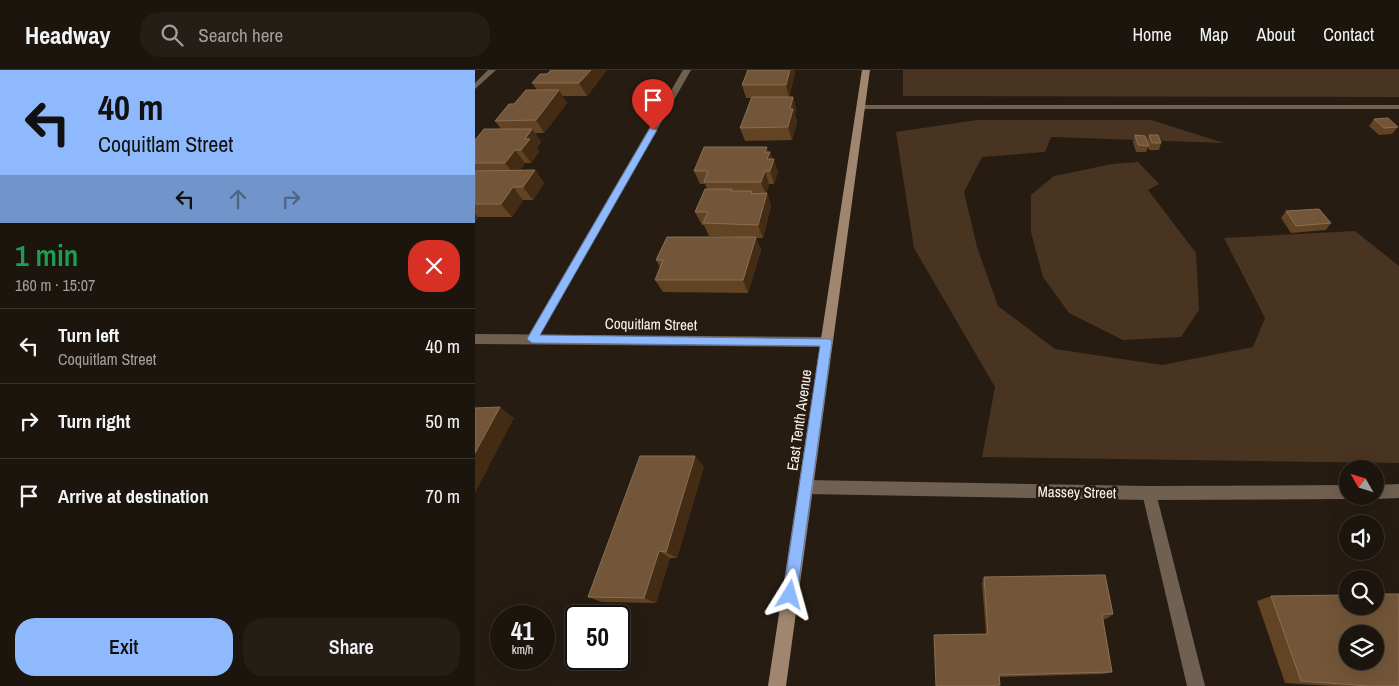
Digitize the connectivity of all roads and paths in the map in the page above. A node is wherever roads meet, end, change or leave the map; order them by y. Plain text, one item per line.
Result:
1 (492, 70) edge
2 (687, 70) edge
3 (866, 70) edge
4 (475, 87) edge
5 (860, 107) junction
6 (1399, 107) edge
7 (532, 339) junction
8 (475, 340) edge
9 (826, 342) junction
10 (806, 487) junction
11 (1399, 491) edge
12 (1339, 492) edge
13 (1384, 492) edge
14 (1149, 493) junction
15 (777, 686) edge
16 (1196, 686) edge

1 - 4 street
2 - 7 street
3 - 5 main road, East Tenth Avenue
5 - 6 street
5 - 9 main road, East Tenth Avenue
7 - 8 street, Coquitlam Street
7 - 9 street, Coquitlam Street
9 - 10 main road, East Tenth Avenue
10 - 14 street, Massey Street
10 - 15 main road, East Tenth Avenue
11 - 13 street
12 - 14 street, Massey Street
14 - 16 street

